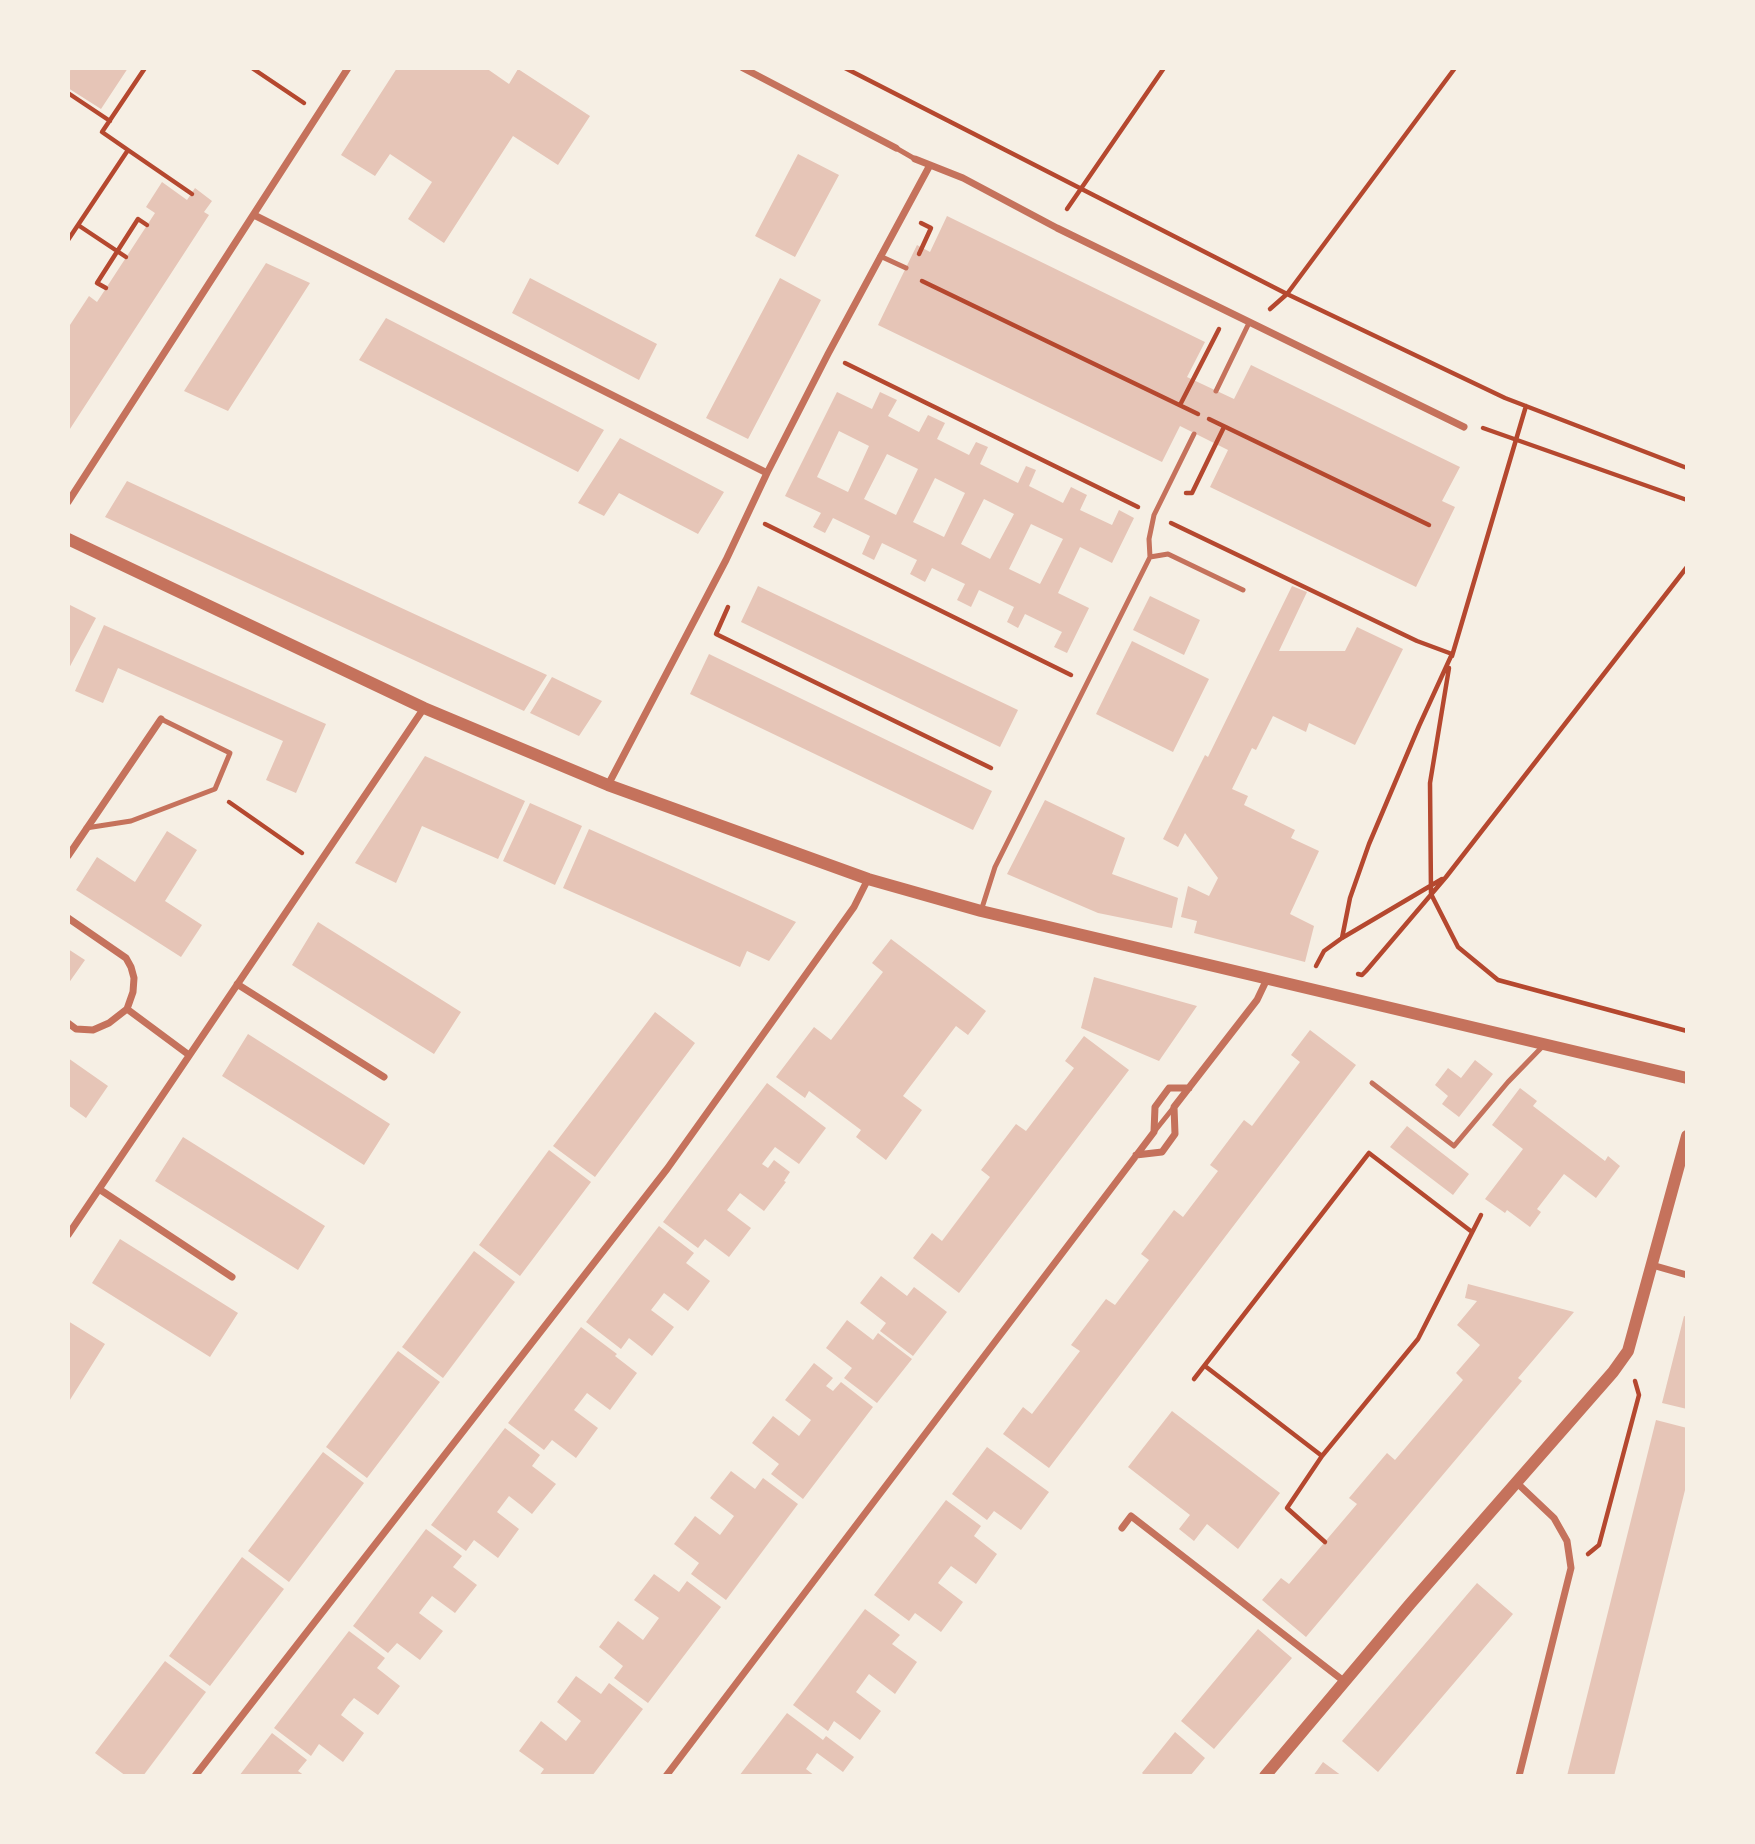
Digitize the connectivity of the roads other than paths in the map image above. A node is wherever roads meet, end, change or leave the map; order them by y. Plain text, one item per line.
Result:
1 (348, 68) edge
2 (743, 68) edge
3 (896, 148) joint
4 (915, 159) joint
5 (930, 165) junction
6 (254, 215) junction
7 (880, 256) junction
8 (906, 268) dead end
9 (1249, 323) junction
10 (1216, 391) dead end
11 (1464, 427) road end
12 (1194, 433) dead end
13 (767, 473) junction
14 (68, 502) edge
15 (68, 539) edge
16 (1150, 556) junction
17 (1242, 590) dead end
18 (424, 708) junction
19 (161, 719) joint
20 (608, 785) junction
21 (86, 828) junction
22 (68, 856) edge
23 (868, 878) junction
24 (981, 911) junction
25 (68, 918) edge
26 (1268, 979) junction
27 (237, 984) junction
28 (127, 1009) junction
29 (68, 1023) edge
30 (1543, 1045) junction
31 (189, 1055) junction
32 (384, 1077) dead end
33 (1687, 1078) edge
34 (1372, 1083) dead end
35 (1189, 1088) junction
36 (1174, 1107) junction
37 (1154, 1132) junction
38 (1687, 1136) edge
39 (1136, 1156) junction
40 (99, 1189) junction
41 (68, 1235) edge
42 (1652, 1265) junction
43 (1687, 1275) edge
44 (232, 1277) dead end
45 (1517, 1483) junction
46 (1122, 1528) dead end
47 (1345, 1682) junction
48 (195, 1776) edge
49 (666, 1776) edge
50 (1265, 1776) edge
51 (1519, 1776) edge

1 - 6 street
2 - 3 street
3 - 4 lane
4 - 5 street
5 - 7 street
5 - 9 street
6 - 13 street
6 - 14 street
7 - 8 lane
7 - 13 street
9 - 10 lane
9 - 11 street
12 - 16 lane
13 - 20 street
15 - 18 street
16 - 17 lane
16 - 24 lane
18 - 20 street
18 - 27 street
19 - 21 street
19 - 21 lane
20 - 23 street
21 - 22 street
23 - 24 street
23 - 48 street
24 - 26 street
25 - 28 street
26 - 30 street
26 - 35 street
27 - 31 street
27 - 32 street
28 - 29 street
28 - 31 street
30 - 33 street
30 - 34 lane
31 - 40 street
35 - 36 street
35 - 37 street
36 - 37 lane
36 - 39 street
37 - 39 street
38 - 42 street
39 - 49 street
40 - 41 street
40 - 44 street
42 - 43 street
42 - 45 street
45 - 47 street
45 - 51 street
46 - 47 street
47 - 50 street

